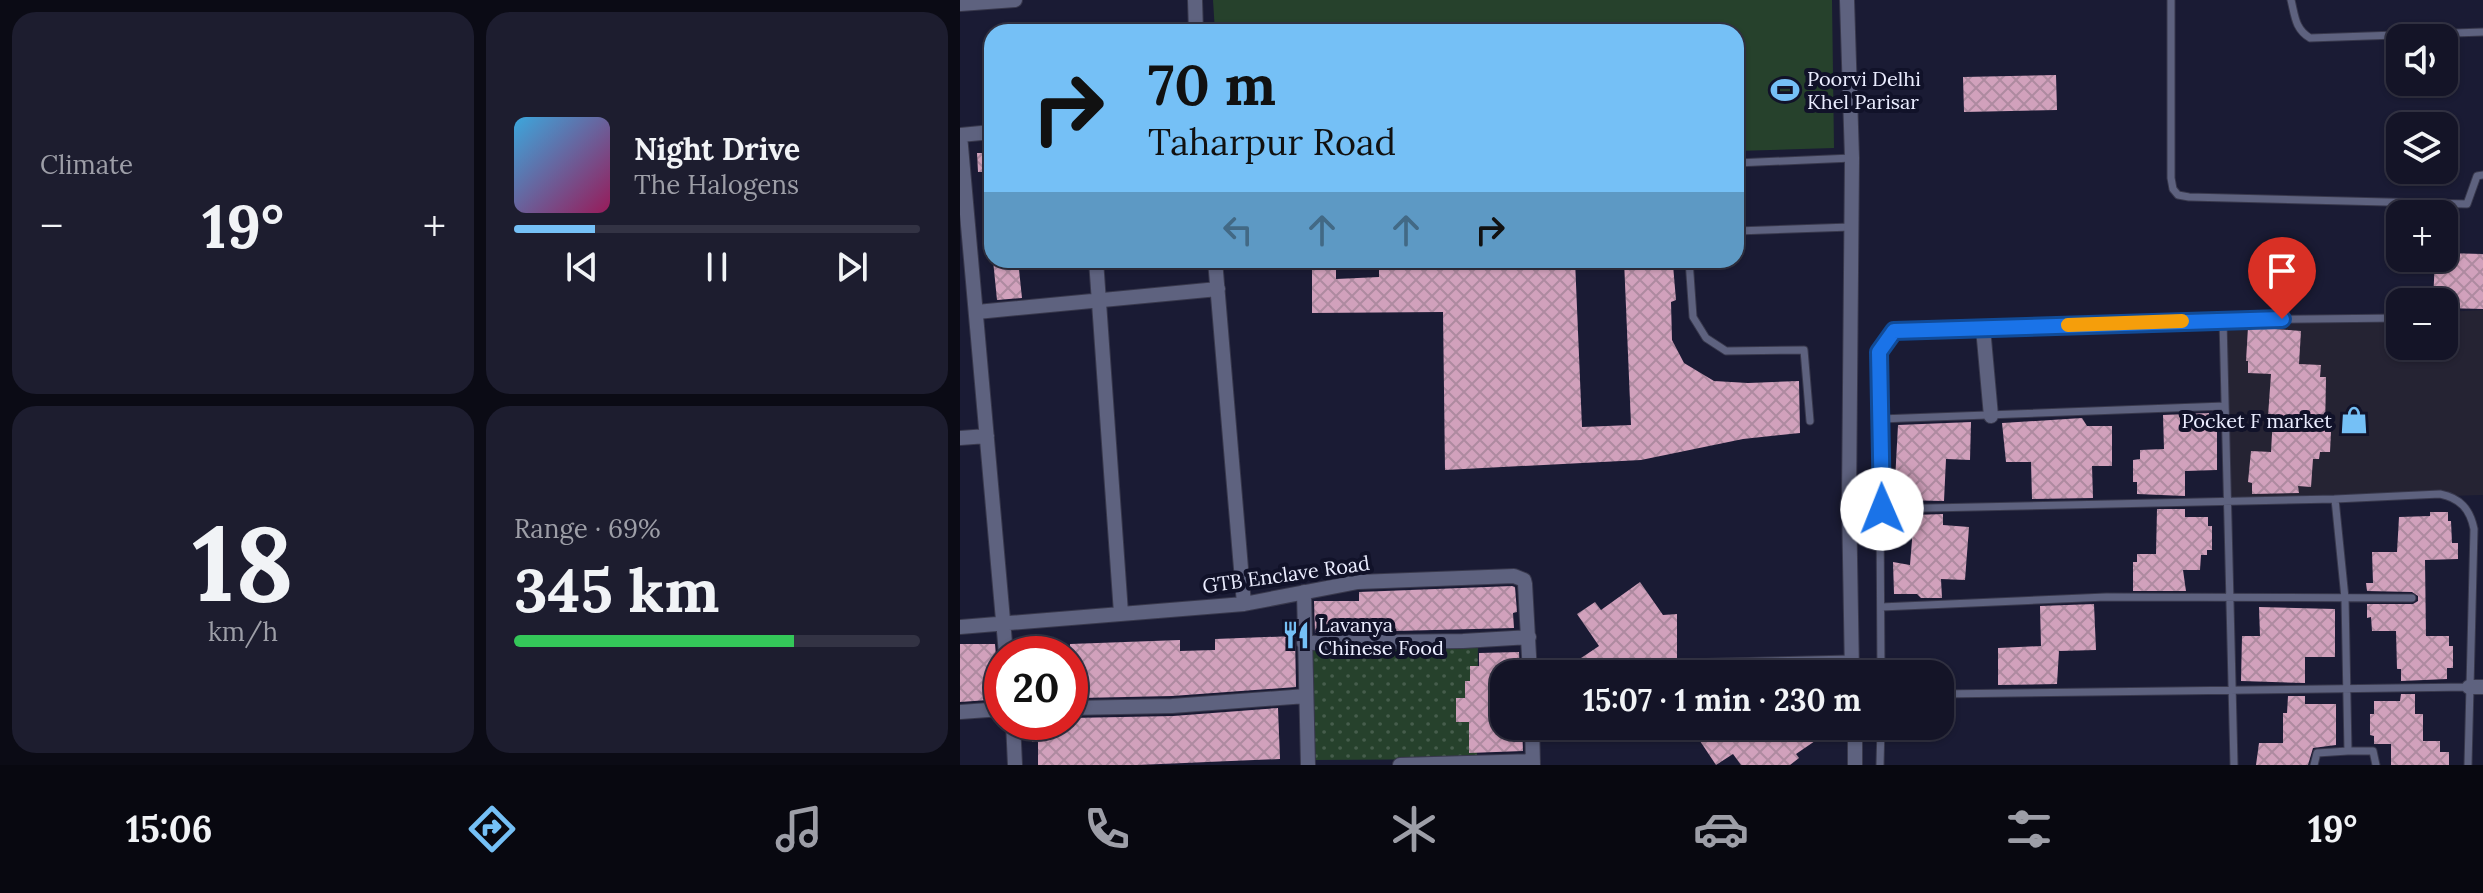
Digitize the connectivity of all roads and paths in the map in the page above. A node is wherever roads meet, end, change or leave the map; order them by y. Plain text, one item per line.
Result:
1 (1015, 0) edge
2 (1195, 0) edge
3 (1847, 0) edge
4 (2171, 0) edge
5 (2291, 0) edge
6 (961, 2) edge
7 (1196, 24) edge
8 (2483, 32) edge
9 (984, 133) edge
10 (960, 135) edge
11 (1852, 158) junction
12 (1744, 163) edge
13 (2483, 175) edge
14 (964, 207) edge
15 (1851, 227) junction
16 (1744, 231) edge
17 (1097, 268) edge
18 (1216, 268) edge
19 (1690, 268) edge
20 (1218, 289) junction
21 (1100, 301) junction
22 (977, 312) junction
23 (2386, 318) edge
24 (2223, 320) junction
25 (1983, 328) junction
26 (2225, 406) junction
27 (1991, 416) junction
28 (1880, 419) junction
29 (1810, 421) dead end
30 (987, 436) junction
31 (960, 438) edge
32 (2335, 499) junction
33 (2227, 502) junction
34 (1882, 509) junction
35 (1304, 592) junction
36 (2345, 598) junction
37 (2412, 598) dead end
38 (2229, 599) junction
39 (1244, 604) junction
40 (1881, 607) junction
41 (1121, 613) junction
42 (1003, 625) junction
43 (960, 627) edge
44 (1004, 636) edge
45 (1529, 637) junction
46 (1304, 643) junction
47 (1530, 660) edge
48 (1851, 660) edge
49 (1881, 660) edge
50 (2476, 687) edge
51 (2346, 690) junction
52 (2231, 692) junction
53 (1954, 694) edge
54 (1306, 696) junction
55 (1088, 708) edge
56 (984, 710) edge
57 (960, 712) edge
58 (1014, 740) edge
59 (1532, 740) edge
60 (1855, 740) edge
61 (1881, 740) edge
62 (2348, 751) junction
63 (1533, 763) edge
64 (1015, 765) edge
65 (1308, 765) edge
66 (1400, 765) edge
67 (1855, 765) edge
68 (1880, 765) edge
69 (2234, 765) edge
70 (2314, 765) edge
71 (2376, 765) edge
72 (2468, 765) edge

1 - 6 street
2 - 7 street
3 - 11 street
4 - 13 lane
5 - 8 lane
9 - 10 street
10 - 14 street
11 - 12 lane
11 - 15 street
14 - 22 street
15 - 16 lane
15 - 48 street
17 - 21 street
18 - 20 street
19 - 29 lane
20 - 21 street
20 - 39 street
21 - 22 street
21 - 41 street
22 - 30 street
23 - 24 lane
24 - 25 lane
24 - 26 lane
25 - 27 street
25 - 28 lane
26 - 27 lane
26 - 33 lane
27 - 28 lane
28 - 34 lane
30 - 31 street
30 - 42 street
32 - 33 lane
32 - 36 lane
32 - 50 lane
33 - 34 lane
33 - 38 lane
34 - 40 lane
35 - 39 street, GTB Enclave Road
35 - 45 street, GTB Enclave Road
35 - 46 street
36 - 37 lane
36 - 38 lane
36 - 51 lane
38 - 40 lane
38 - 52 lane
39 - 41 street, GTB Enclave Road
40 - 49 lane
41 - 42 street, GTB Enclave Road
42 - 43 street, GTB Enclave Road
42 - 44 street
45 - 46 street
45 - 47 street, GTB Enclave Road
46 - 54 street
50 - 51 lane
50 - 72 lane
51 - 52 lane
51 - 62 lane
52 - 53 lane
52 - 69 lane
54 - 55 street
54 - 65 street
56 - 57 street
58 - 64 street
59 - 63 street
60 - 67 street
61 - 68 lane
62 - 70 lane
62 - 71 lane
63 - 66 street

